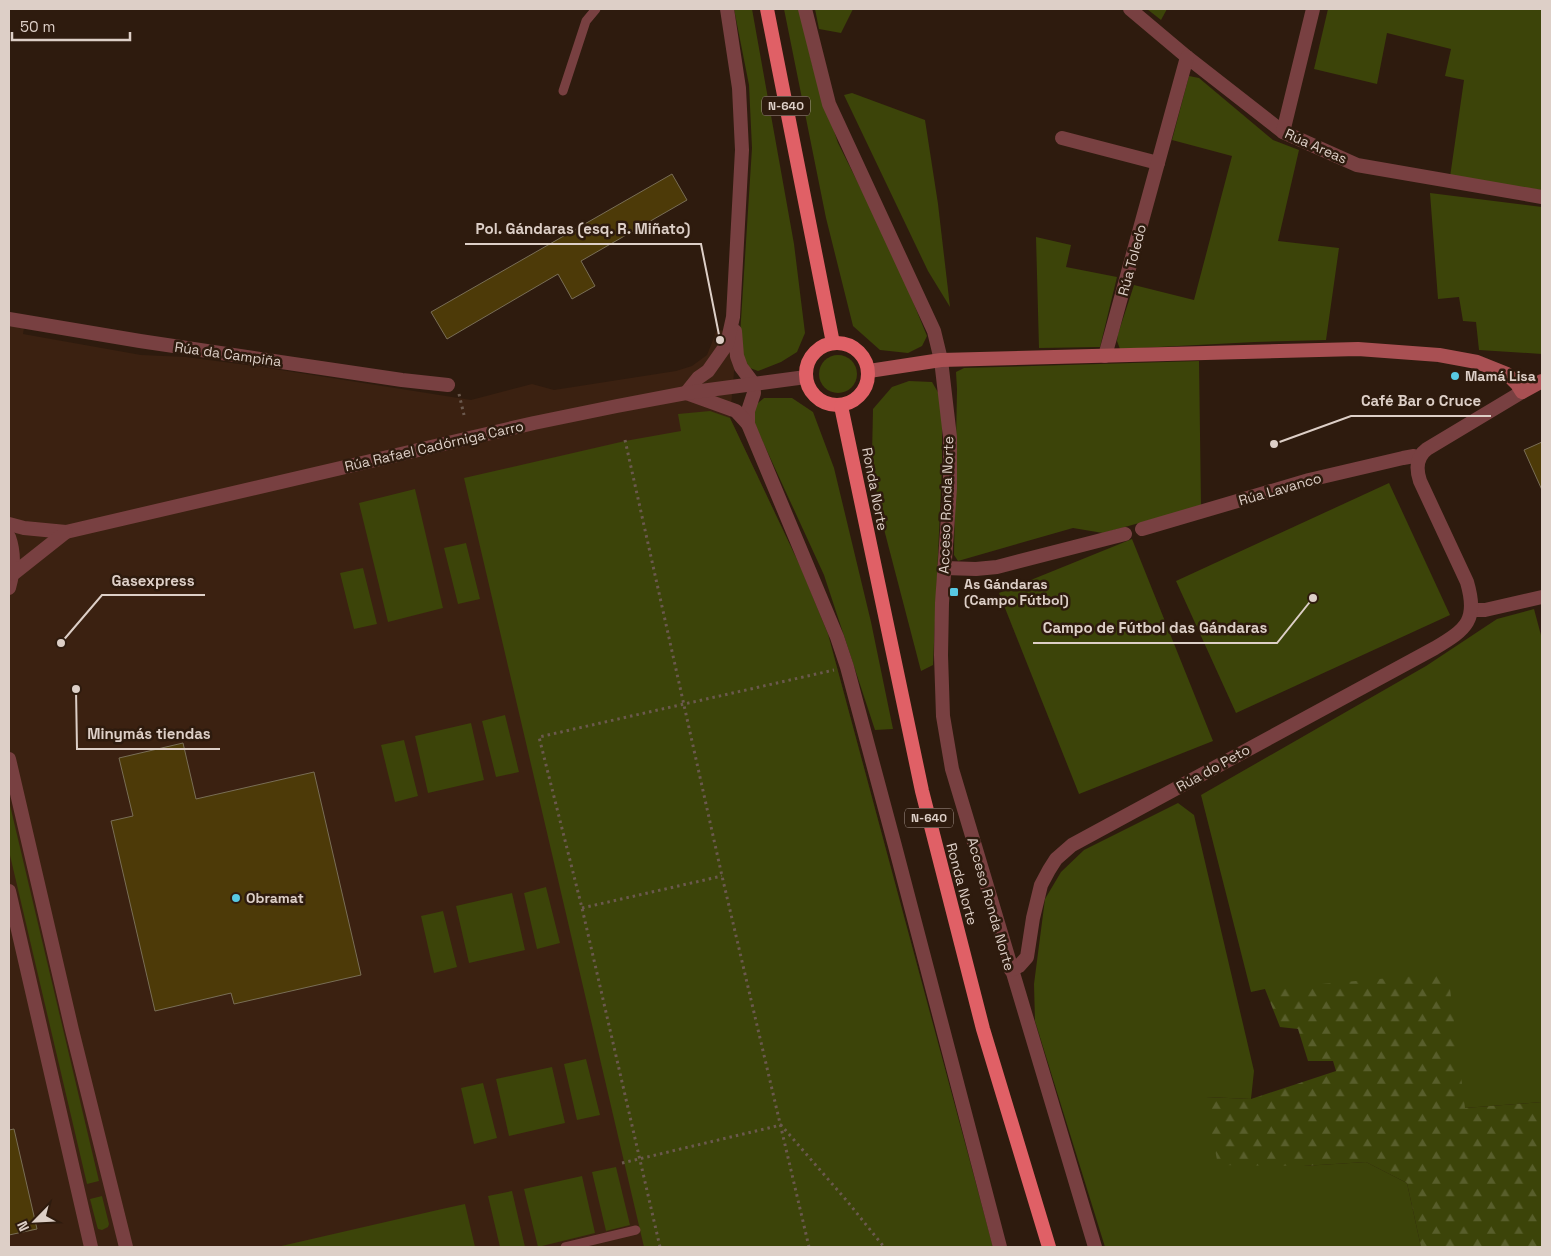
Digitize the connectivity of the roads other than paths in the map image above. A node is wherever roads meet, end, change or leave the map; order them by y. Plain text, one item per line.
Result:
1 (596, 9) edge
2 (727, 9) edge
3 (767, 9) edge
4 (805, 9) edge
5 (1130, 9) edge
6 (1313, 9) edge
7 (1186, 57) junction
8 (563, 91) dead end
9 (1283, 132) junction
10 (1062, 138) dead end
11 (1158, 163) junction
12 (1542, 197) edge
13 (733, 317) junction
14 (9, 319) edge
15 (833, 343) junction
16 (1105, 356) junction
17 (941, 360) junction
18 (869, 371) junction
19 (806, 377) junction
20 (1542, 381) edge
21 (753, 383) junction
22 (448, 385) road end
23 (1522, 392) junction
24 (686, 393) junction
25 (841, 406) junction
26 (748, 424) junction
27 (1421, 455) junction
28 (9, 524) edge
29 (1142, 529) dead end
30 (66, 532) junction
31 (1126, 534) dead end
32 (9, 537) edge
33 (944, 568) junction
34 (13, 574) junction
35 (9, 588) edge
36 (1542, 597) edge
37 (1471, 610) junction
38 (9, 759) edge
39 (9, 891) edge
40 (1011, 970) junction
41 (636, 1230) dead end
42 (91, 1247) edge
43 (126, 1247) edge
44 (564, 1247) edge
45 (1000, 1247) edge
46 (1049, 1247) edge
47 (1095, 1247) edge

1 - 8 lane
2 - 13 street
3 - 15 highway, N-640
4 - 17 street, Acceso Ronda Norte
5 - 7 street, Rúa Areas
6 - 9 street
7 - 9 street, Rúa Areas
7 - 11 street, Rúa Toledo
9 - 12 street, Rúa Areas
10 - 11 street
11 - 16 street, Rúa Toledo
13 - 21 street
13 - 24 street
14 - 22 street, Rúa da Campiña
15 - 18 highway
15 - 19 highway
16 - 17 main road
16 - 23 main road
17 - 18 main road
17 - 33 street, Acceso Ronda Norte
18 - 25 highway
19 - 21 street, Rúa Rafael Cadórniga Carro
19 - 25 highway
20 - 23 main road
21 - 24 street, Rúa Rafael Cadórniga Carro
21 - 26 street
23 - 27 street
24 - 26 street
24 - 30 street, Rúa Rafael Cadórniga Carro
25 - 46 highway, Ronda Norte / N-640
26 - 45 street
27 - 29 street, Rúa Lavanco
27 - 37 street
28 - 30 street, Rúa Rafael Cadórniga Carro
30 - 34 street, Rúa Rafael Cadórniga Carro
31 - 33 street
32 - 34 street
33 - 40 street, Acceso Ronda Norte
34 - 35 street
36 - 37 street
37 - 40 street, Rúa do Peto
38 - 43 street
39 - 42 street
40 - 47 street, Acceso Ronda Norte
41 - 44 lane

